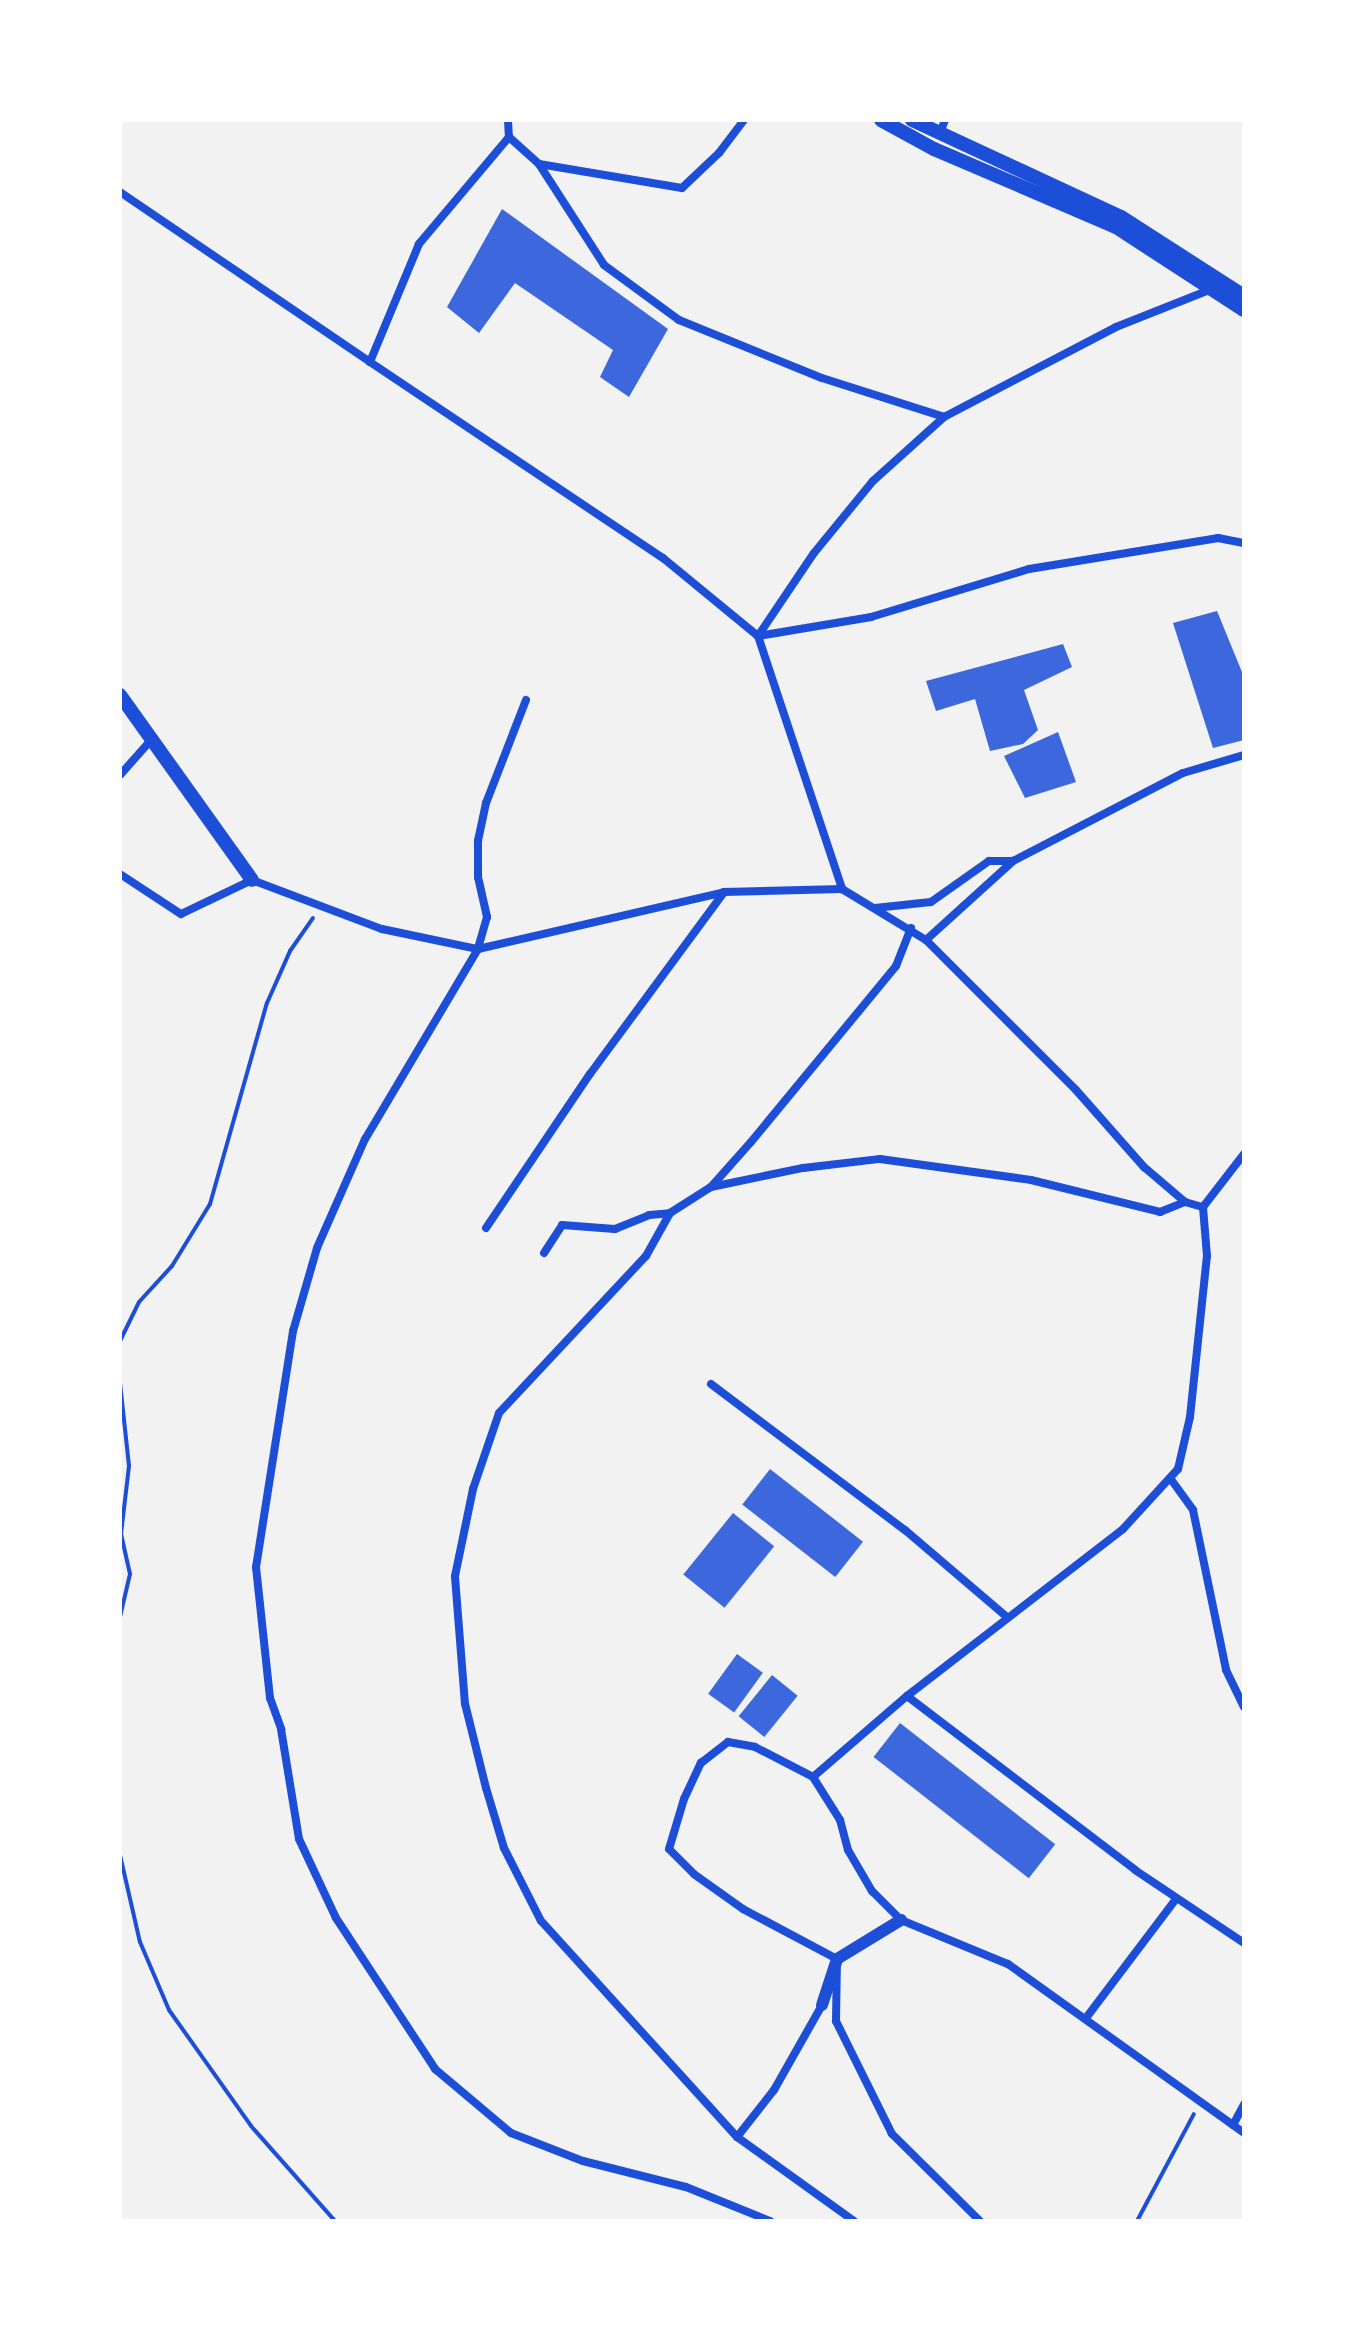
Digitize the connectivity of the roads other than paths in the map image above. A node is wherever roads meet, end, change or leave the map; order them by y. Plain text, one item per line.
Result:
1 (508, 120) edge
2 (744, 120) edge
3 (881, 120) edge
4 (912, 120) edge
5 (945, 120) edge
6 (939, 136) junction
7 (509, 137) junction
8 (539, 164) junction
9 (120, 192) edge
10 (1212, 289) junction
11 (1244, 296) edge
12 (1244, 310) edge
13 (370, 362) junction
14 (944, 417) junction
15 (1244, 543) edge
16 (758, 636) junction
17 (120, 695) edge
18 (526, 700) dead end
19 (152, 739) junction
20 (1244, 755) edge
21 (120, 775) edge
22 (1013, 861) junction
23 (120, 874) edge
24 (252, 880) junction
25 (842, 889) junction
26 (724, 892) junction
27 (875, 908) junction
28 (911, 928) junction
29 (926, 940) junction
30 (478, 949) junction
31 (1244, 1154) edge
32 (711, 1187) junction
33 (1185, 1202) junction
34 (1203, 1207) junction
35 (670, 1213) junction
36 (486, 1228) dead end
37 (544, 1253) dead end
38 (711, 1384) dead end
39 (1170, 1478) junction
40 (1007, 1617) junction
41 (907, 1696) junction
42 (1244, 1707) edge
43 (813, 1777) junction
44 (1176, 1899) junction
45 (901, 1920) junction
46 (1244, 1943) edge
47 (837, 1959) junction
48 (822, 2005) joint
49 (1086, 2018) junction
50 (1244, 2104) edge
51 (1233, 2125) junction
52 (1244, 2133) edge
53 (737, 2137) junction
54 (770, 2221) edge
55 (854, 2221) edge
56 (980, 2221) edge

1 - 7 street
2 - 8 street
3 - 10 main road
4 - 6 main road
5 - 6 street
6 - 11 main road
7 - 8 street
7 - 13 street
8 - 14 street
9 - 13 street
10 - 12 main road
10 - 14 street
13 - 16 street
14 - 16 street
15 - 16 street
16 - 25 street
17 - 19 main road
18 - 30 street
19 - 21 street
19 - 24 main road
20 - 22 street
22 - 27 street
22 - 29 street
23 - 24 street
24 - 30 street
25 - 26 street
25 - 27 street
26 - 30 street
26 - 36 street
27 - 28 street
28 - 29 street
28 - 32 street
29 - 33 street
30 - 54 street
31 - 34 street
32 - 33 street
32 - 35 street
33 - 34 street
34 - 39 street
35 - 37 street
35 - 53 street
38 - 40 street
39 - 40 street
39 - 42 street
40 - 41 street
41 - 43 street
41 - 44 street
43 - 45 street
43 - 47 street
44 - 46 street
44 - 49 street
45 - 47 street
45 - 49 street
47 - 48 street
47 - 56 street
48 - 53 street
49 - 51 street
50 - 51 street
51 - 52 street
53 - 55 street

